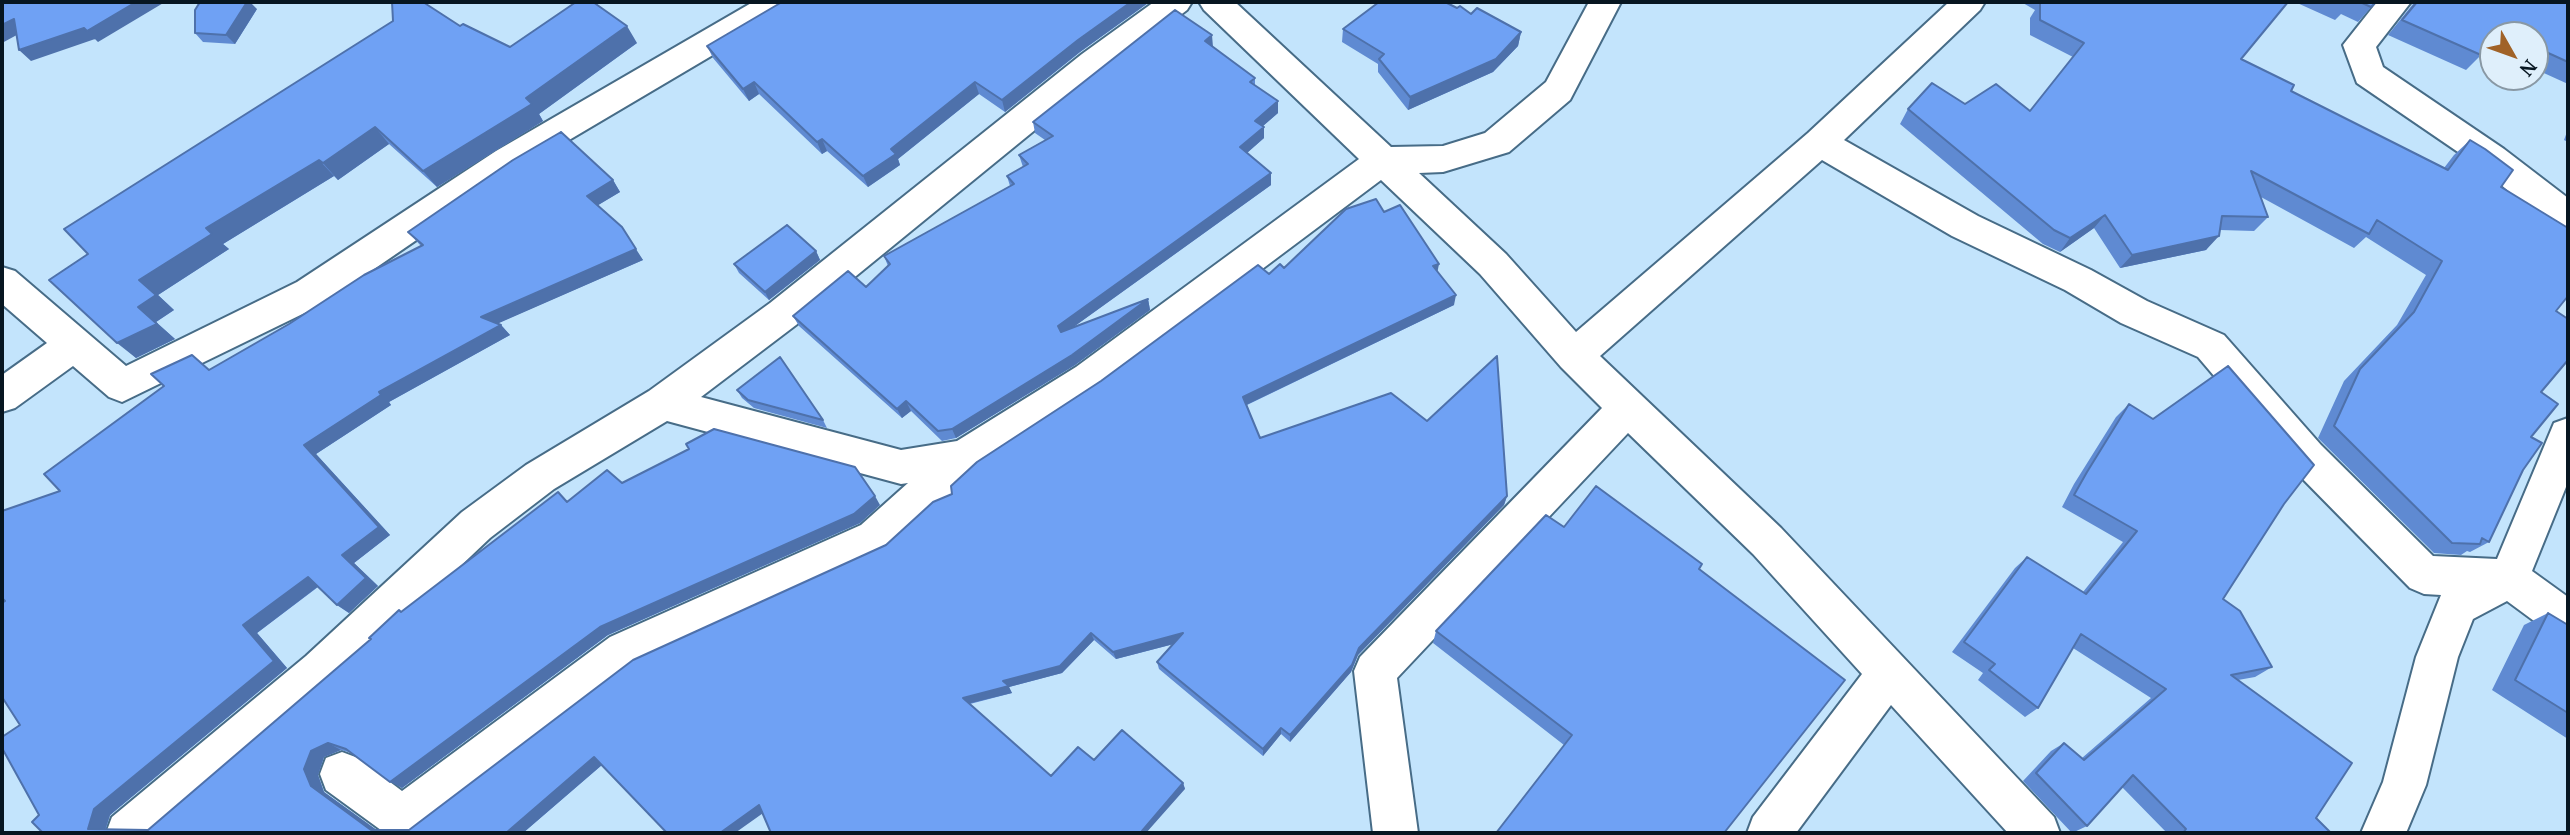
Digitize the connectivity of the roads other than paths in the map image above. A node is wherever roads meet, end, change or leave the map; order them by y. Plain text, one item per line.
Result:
1 (778, 2) edge
2 (1176, 2) edge
3 (1215, 2) edge
4 (1605, 2) edge
5 (1969, 2) edge
6 (2395, 2) edge
7 (1820, 142) junction
8 (1383, 160) junction
9 (2568, 216) edge
10 (2, 282) edge
11 (74, 345) junction
12 (1574, 356) junction
13 (2, 396) edge
14 (663, 403) junction
15 (1628, 407) junction
16 (2568, 435) edge
17 (965, 457) junction
18 (2509, 578) junction
19 (2568, 621) edge
20 (1888, 674) junction
21 (342, 774) dead end
22 (128, 833) edge
23 (1395, 833) edge
24 (1769, 833) edge
25 (2038, 833) edge
26 (2383, 833) edge

1 - 11 street
2 - 14 street
3 - 8 street
4 - 8 street
5 - 7 street
6 - 9 street
7 - 12 street
7 - 18 street
8 - 12 street
8 - 17 street
10 - 11 street
11 - 13 street
12 - 15 street
14 - 17 street
14 - 22 street
15 - 20 street
15 - 23 street
16 - 18 street
17 - 21 street
18 - 19 street
18 - 26 street
20 - 24 street
20 - 25 street

